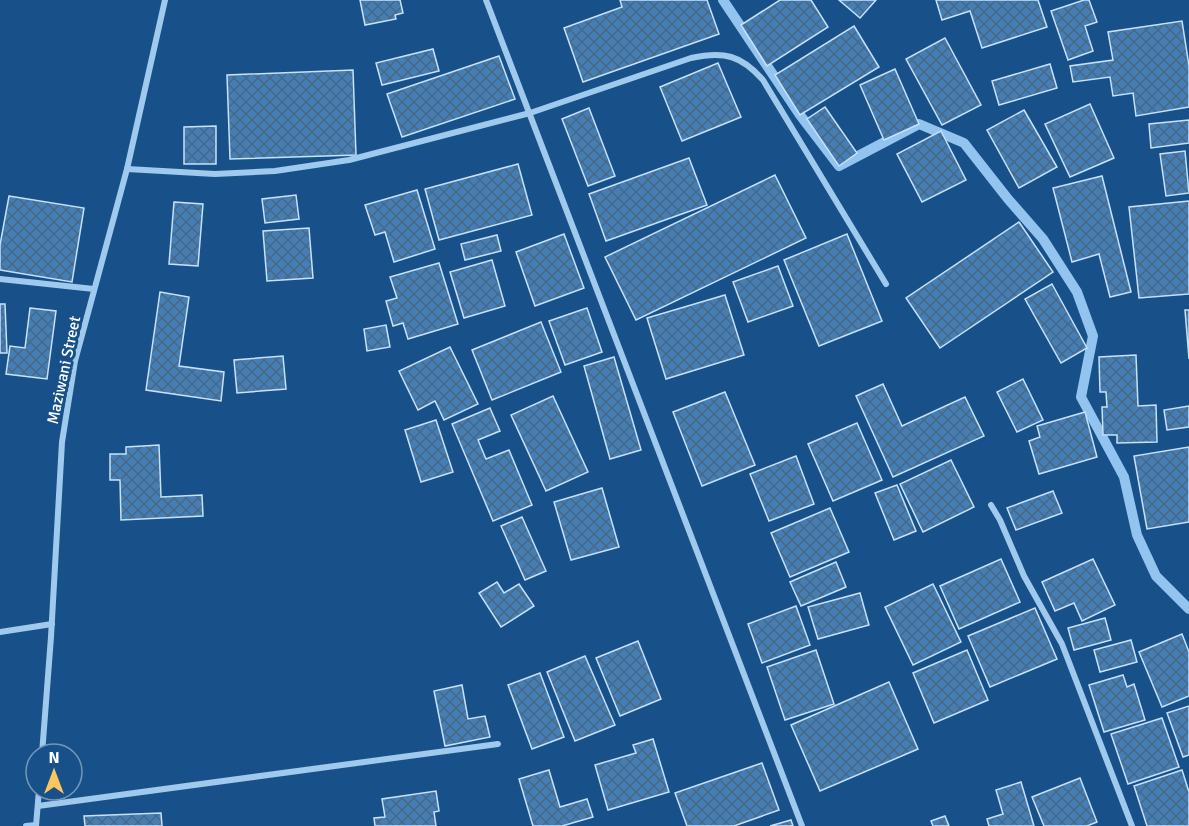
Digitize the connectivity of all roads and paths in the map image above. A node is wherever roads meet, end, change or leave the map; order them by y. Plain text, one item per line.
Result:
1 (165, 0) edge
2 (486, 0) edge
3 (530, 113) junction
4 (127, 169) junction
5 (0, 279) edge
6 (886, 284) dead end
7 (94, 289) junction
8 (991, 505) dead end
9 (52, 624) junction
10 (0, 632) edge
11 (43, 742) edge
12 (498, 744) dead end
13 (38, 802) edge
14 (38, 806) junction
15 (26, 826) edge
16 (36, 826) edge
17 (802, 826) edge
18 (1132, 826) edge

1 - 4 street, Maziwani Street
2 - 3 street
3 - 4 street
3 - 6 street
3 - 17 street
4 - 7 street, Maziwani Street
5 - 7 street
7 - 9 street, Maziwani Street
8 - 18 street
9 - 10 street
9 - 11 street, Maziwani Street
12 - 14 street
13 - 14 street
14 - 16 street
15 - 16 street

